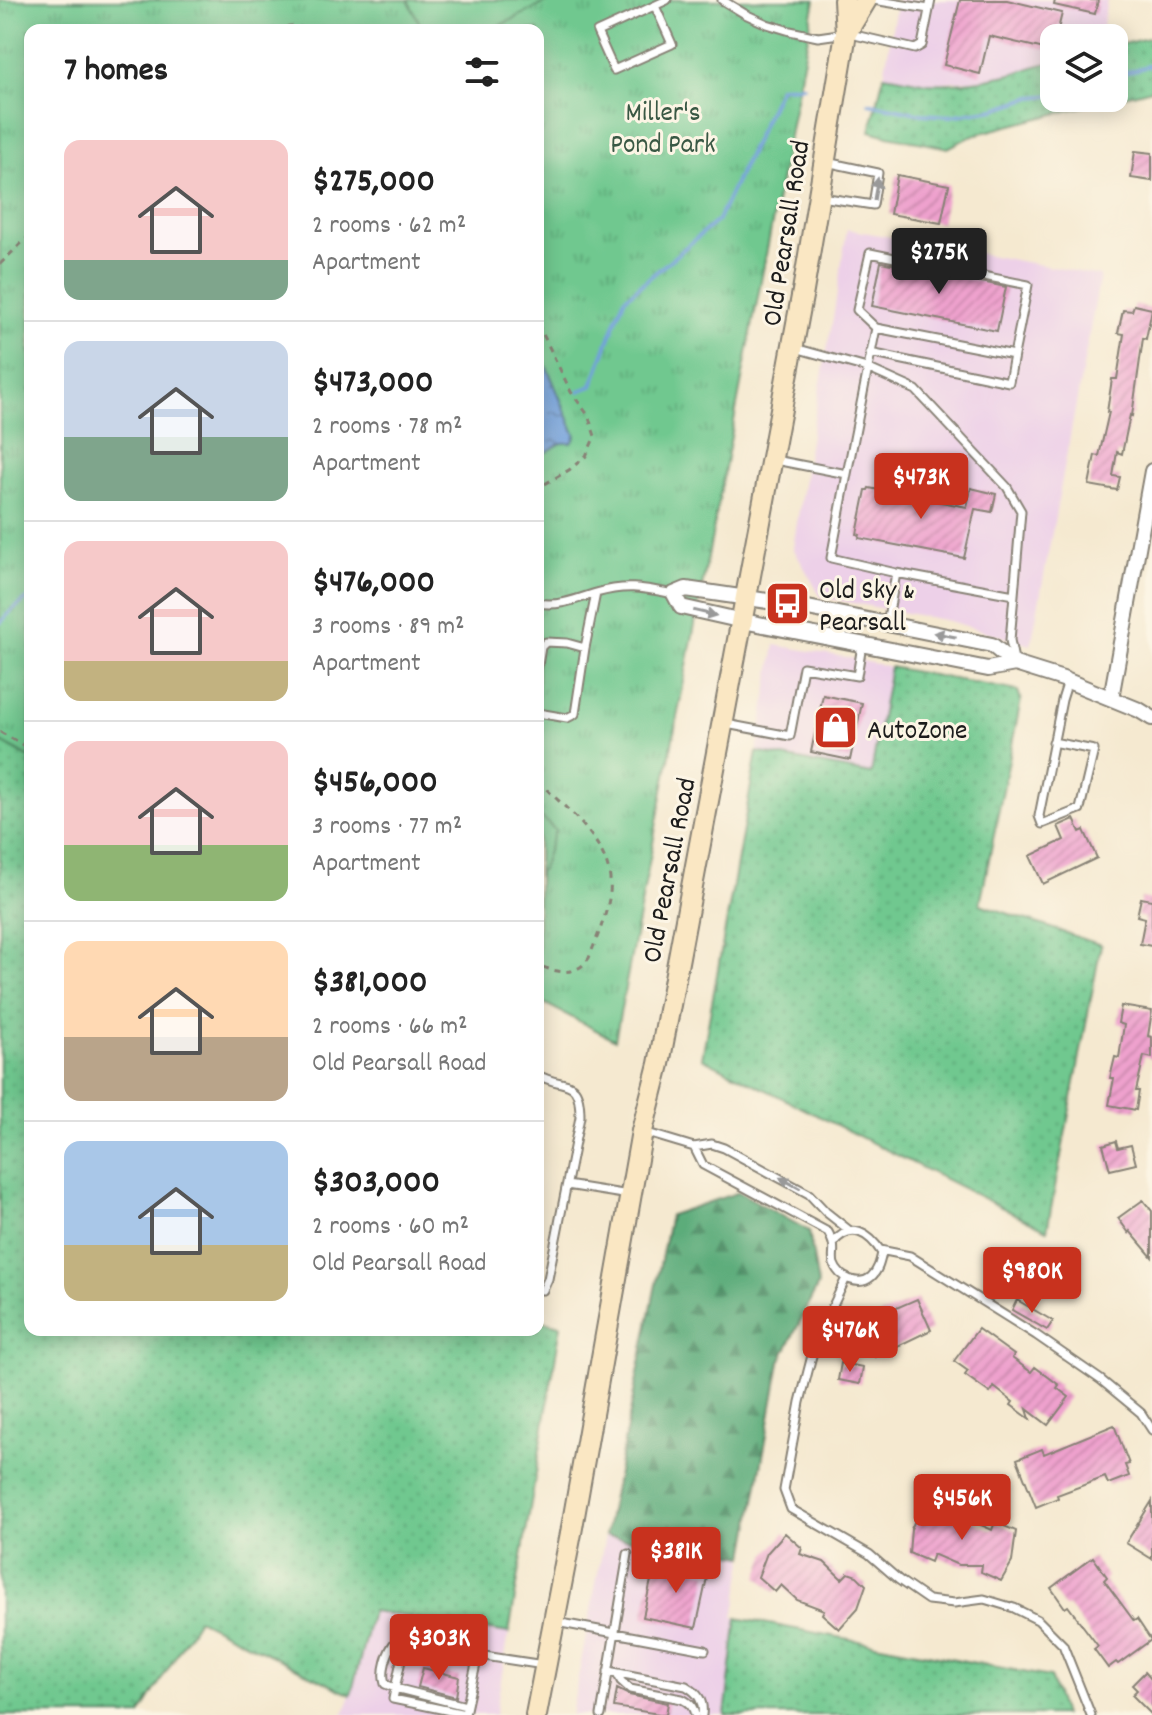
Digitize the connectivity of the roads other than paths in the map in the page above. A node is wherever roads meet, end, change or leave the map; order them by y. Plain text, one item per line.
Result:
1 (667, 0) edge
2 (722, 0) edge
3 (844, 0) edge
4 (866, 0) edge
5 (873, 0) edge
6 (931, 0) edge
7 (655, 6) junction
8 (929, 9) junction
9 (846, 33) junction
10 (824, 162) junction
11 (818, 196) junction
12 (876, 328) junction
13 (793, 348) junction
14 (870, 353) junction
15 (1014, 355) junction
16 (867, 368) junction
17 (773, 460) junction
18 (1152, 471) edge
19 (847, 474) junction
20 (1150, 496) edge
21 (896, 573) junction
22 (596, 593) junction
23 (674, 594) junction
24 (1014, 595) junction
25 (747, 599) junction
26 (544, 604) edge
27 (743, 621) junction
28 (887, 624) junction
29 (544, 644) edge
30 (862, 645) junction
31 (585, 648) junction
32 (1015, 664) junction
33 (1068, 681) junction
34 (1111, 698) junction
35 (544, 714) edge
36 (1152, 718) edge
37 (724, 723) junction
38 (1053, 742) junction
39 (544, 1077) edge
40 (642, 1131) junction
41 (694, 1147) junction
42 (567, 1185) junction
43 (631, 1195) junction
44 (850, 1231) junction
45 (833, 1243) junction
46 (880, 1250) junction
47 (846, 1278) junction
48 (544, 1288) edge
49 (1152, 1430) edge
50 (628, 1554) dead end
51 (554, 1622) junction
52 (615, 1633) junction
53 (405, 1641) junction
54 (705, 1650) dead end
55 (478, 1655) junction
56 (546, 1665) junction
57 (613, 1672) junction
58 (395, 1688) junction
59 (536, 1715) edge
60 (601, 1715) edge
61 (695, 1715) edge
62 (702, 1715) edge
63 (1091, 1715) edge

1 - 7 lane
2 - 9 lane
3 - 9 main road, Old Pearsall Road
4 - 9 main road, Old Pearsall Road
5 - 8 lane
6 - 8 lane
7 - 7 lane
8 - 9 lane
9 - 10 main road, Old Pearsall Road
10 - 11 main road, Old Pearsall Road
11 -> 10 lane
11 - 13 main road, Old Pearsall Road
12 - 14 lane
12 - 15 lane
12 - 15 lane
13 - 16 lane
13 - 17 main road, Old Pearsall Road
14 - 15 lane
14 - 16 lane
16 - 19 lane
16 - 24 lane
17 - 19 lane
17 - 25 main road, Old Pearsall Road
18 - 20 street
19 - 21 lane
20 - 34 street
21 - 24 lane
21 - 28 lane
22 - 23 lane
22 - 26 lane
22 - 31 lane
23 - 25 street
23 -> 27 street
24 - 32 lane
25 - 27 main road, Old Pearsall Road
25 - 28 street
27 - 30 street
27 - 37 main road, Old Pearsall Road
32 -> 28 street
29 - 31 lane
30 - 32 street
30 - 37 lane
31 - 35 lane
32 - 33 street
33 - 34 street
33 - 38 lane
34 - 36 street
37 - 40 main road, Old Pearsall Road
38 - 38 lane
39 - 42 lane
40 - 41 lane
40 - 43 main road, Old Pearsall Road
44 -> 41 lane
41 - 45 lane
42 - 43 lane
42 - 48 lane
43 - 51 main road, Old Pearsall Road
44 - 45 lane
44 - 46 lane
45 - 47 lane
46 - 47 lane
46 - 49 lane
47 - 63 lane
50 - 52 lane
51 - 52 lane
51 - 56 main road, Old Pearsall Road
52 - 54 lane
52 - 57 lane
53 - 55 lane
53 - 58 lane
53 - 58 lane
55 - 56 lane
55 - 58 lane
56 - 59 main road, Old Pearsall Road
57 - 60 lane
57 - 61 lane
57 - 62 lane

